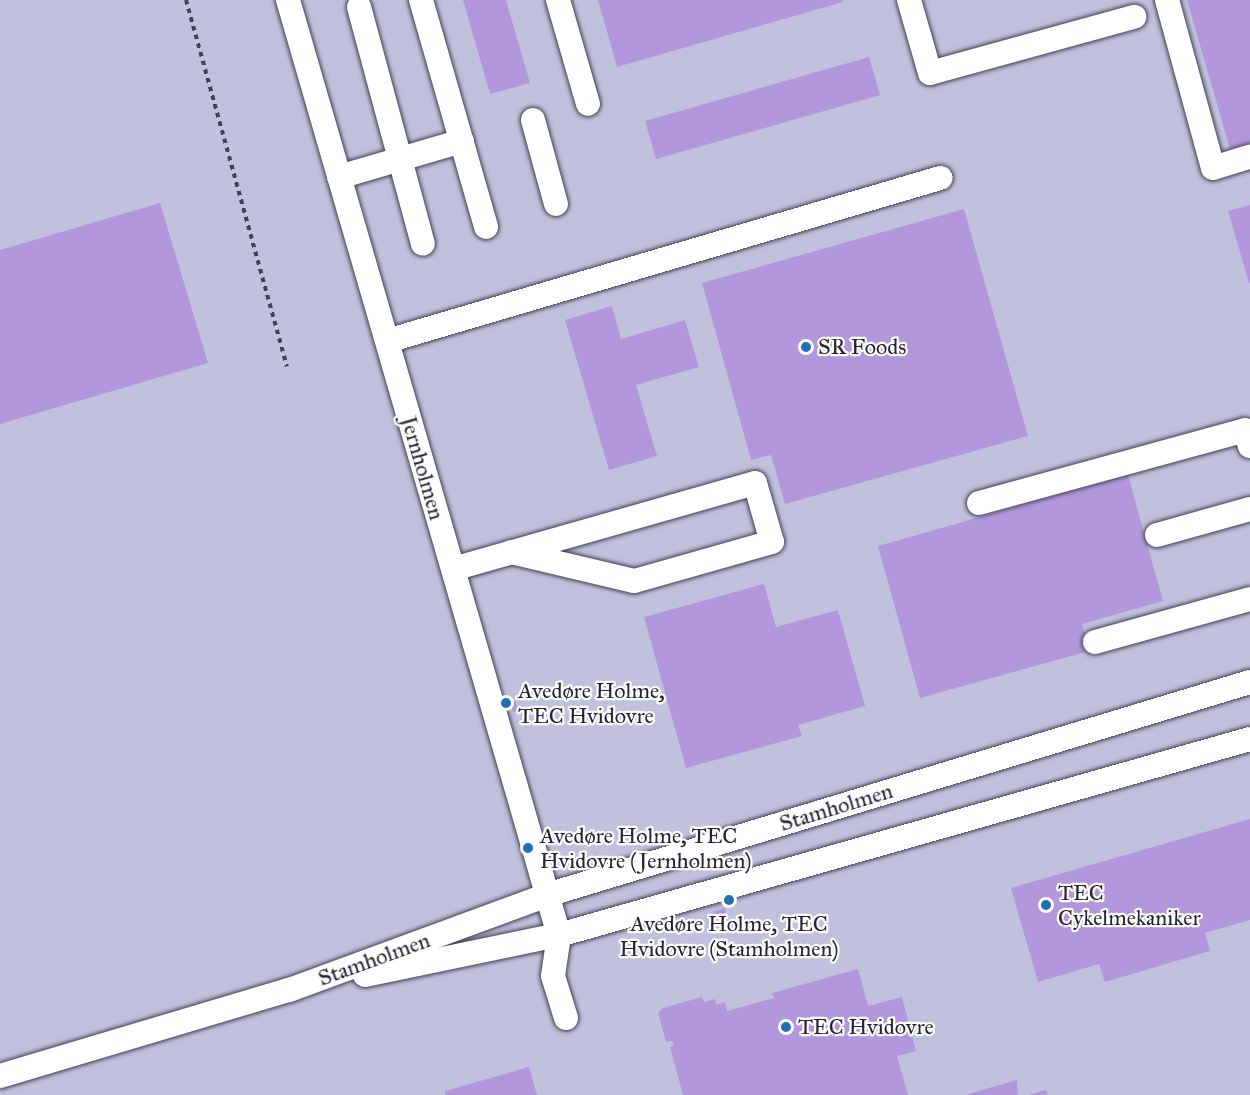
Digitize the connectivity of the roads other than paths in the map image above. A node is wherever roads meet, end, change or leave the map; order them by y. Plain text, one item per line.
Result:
1 (288, 0) edge
2 (421, 0) edge
3 (558, 0) edge
4 (909, 0) edge
5 (1167, 0) edge
6 (359, 7) dead end
7 (1134, 17) dead end
8 (588, 104) dead end
9 (533, 120) dead end
10 (462, 141) junction
11 (1250, 158) edge
12 (400, 159) junction
13 (339, 177) junction
14 (940, 178) dead end
15 (556, 204) dead end
16 (486, 227) dead end
17 (423, 244) dead end
18 (387, 341) junction
19 (1250, 446) edge
20 (979, 503) dead end
21 (1250, 509) edge
22 (1157, 535) dead end
23 (511, 552) junction
24 (453, 569) junction
25 (1250, 599) edge
26 (1095, 642) dead end
27 (1250, 682) edge
28 (1250, 739) edge
29 (547, 895) junction
30 (559, 935) junction
31 (289, 990) junction
32 (566, 1018) dead end
33 (0, 1076) edge

1 - 13 street, Jernholmen
2 - 10 street
3 - 8 street
4 - 7 street
5 - 11 street
6 - 12 street
9 - 15 street
10 - 12 street
10 - 16 street
12 - 13 street
12 - 17 street
13 - 18 street, Jernholmen
14 - 18 street
18 - 24 street, Jernholmen
19 - 20 street
21 - 22 street
23 - 23 street
23 - 24 street
24 - 29 street, Jernholmen
25 - 26 street
27 - 29 street, Stamholmen
28 - 30 street, Stamholmen
29 - 30 street, Jernholmen
29 - 31 street, Stamholmen
30 - 31 street, Stamholmen
30 - 32 street
31 - 33 street, Stamholmen

